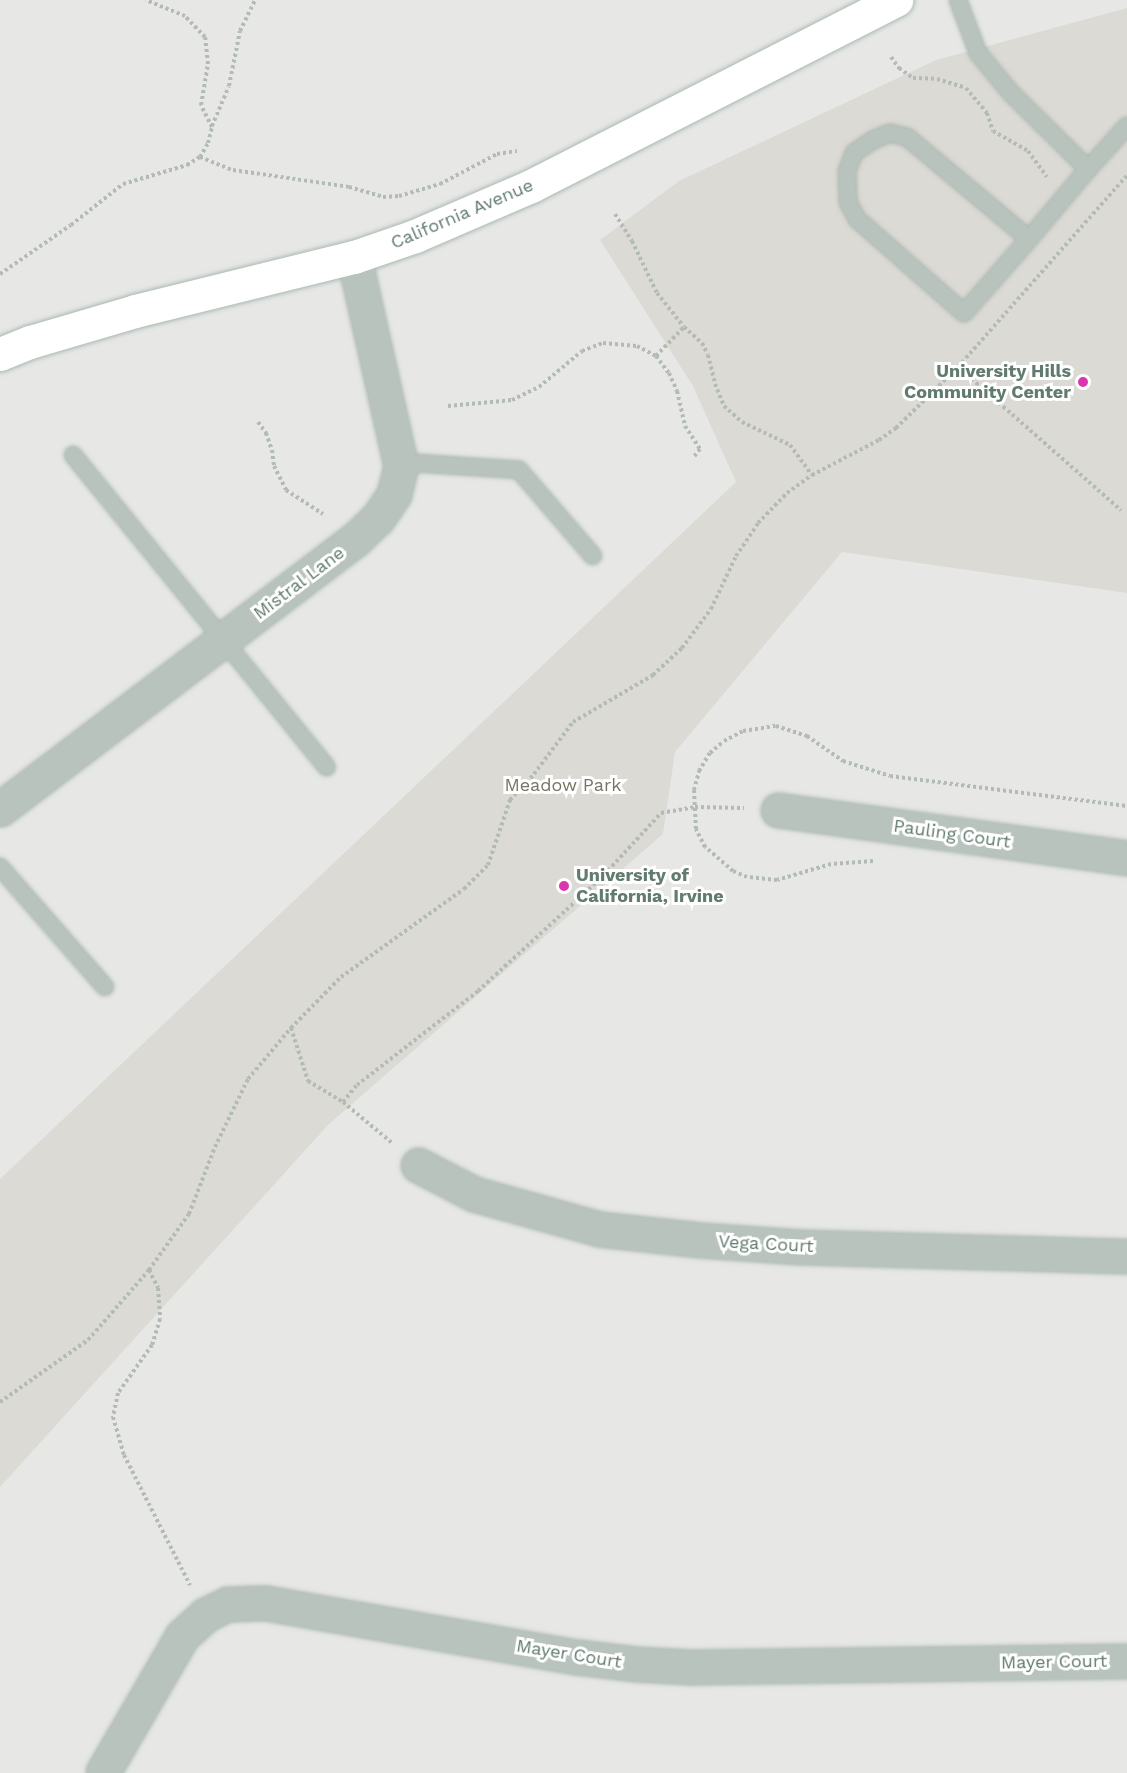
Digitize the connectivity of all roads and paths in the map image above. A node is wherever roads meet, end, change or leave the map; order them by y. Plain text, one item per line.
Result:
1 (146, 0) edge
2 (255, 0) edge
3 (896, 0) edge
4 (958, 0) edge
5 (891, 57) dead end
6 (1127, 126) edge
7 (212, 127) junction
8 (524, 150) dead end
9 (200, 157) junction
10 (1088, 169) junction
11 (1127, 175) edge
12 (1064, 197) junction
13 (615, 214) dead end
14 (1029, 239) junction
15 (354, 256) junction
16 (0, 274) edge
17 (684, 327) junction
18 (0, 354) edge
19 (656, 356) junction
20 (958, 367) junction
21 (448, 406) dead end
22 (258, 422) dead end
23 (73, 455) dead end
24 (693, 458) dead end
25 (400, 462) junction
26 (812, 475) junction
27 (1121, 510) dead end
28 (323, 514) dead end
29 (593, 556) dead end
30 (223, 641) junction
31 (327, 767) dead end
32 (0, 809) edge
33 (778, 810) joint
34 (1127, 858) edge
35 (0, 867) edge
36 (105, 987) dead end
37 (291, 1028) junction
38 (343, 1102) junction
39 (418, 1165) joint
40 (1127, 1256) edge
41 (149, 1270) junction
42 (0, 1402) edge
43 (205, 1615) junction
44 (1127, 1661) edge
45 (102, 1772) edge

1 - 7 path
2 - 7 path
3 - 15 street, California Avenue
4 - 10 lane
5 - 12 path
6 - 10 lane
7 - 9 path
8 - 9 path
9 - 16 path
10 - 12 lane
11 - 20 path
12 - 14 lane
13 - 17 path
14 - 14 lane
15 - 18 street, California Avenue
15 - 25 street, Mistral Lane
17 - 19 path
17 - 26 path
19 - 21 path
19 - 24 path
20 - 26 path
20 - 27 path
22 - 28 path
23 - 30 lane
25 - 29 lane
25 - 30 street, Mistral Lane
26 - 37 path
30 - 31 lane
30 - 32 street, Mistral Lane
33 - 34 street, Pauling Court
33 - 38 path
35 - 36 lane
37 - 38 path
37 - 41 path
38 - 39 path
39 - 40 street, Vega Court
41 - 42 path
41 - 43 path
43 - 44 street, Mayer Court
43 - 45 street, Mayer Court

